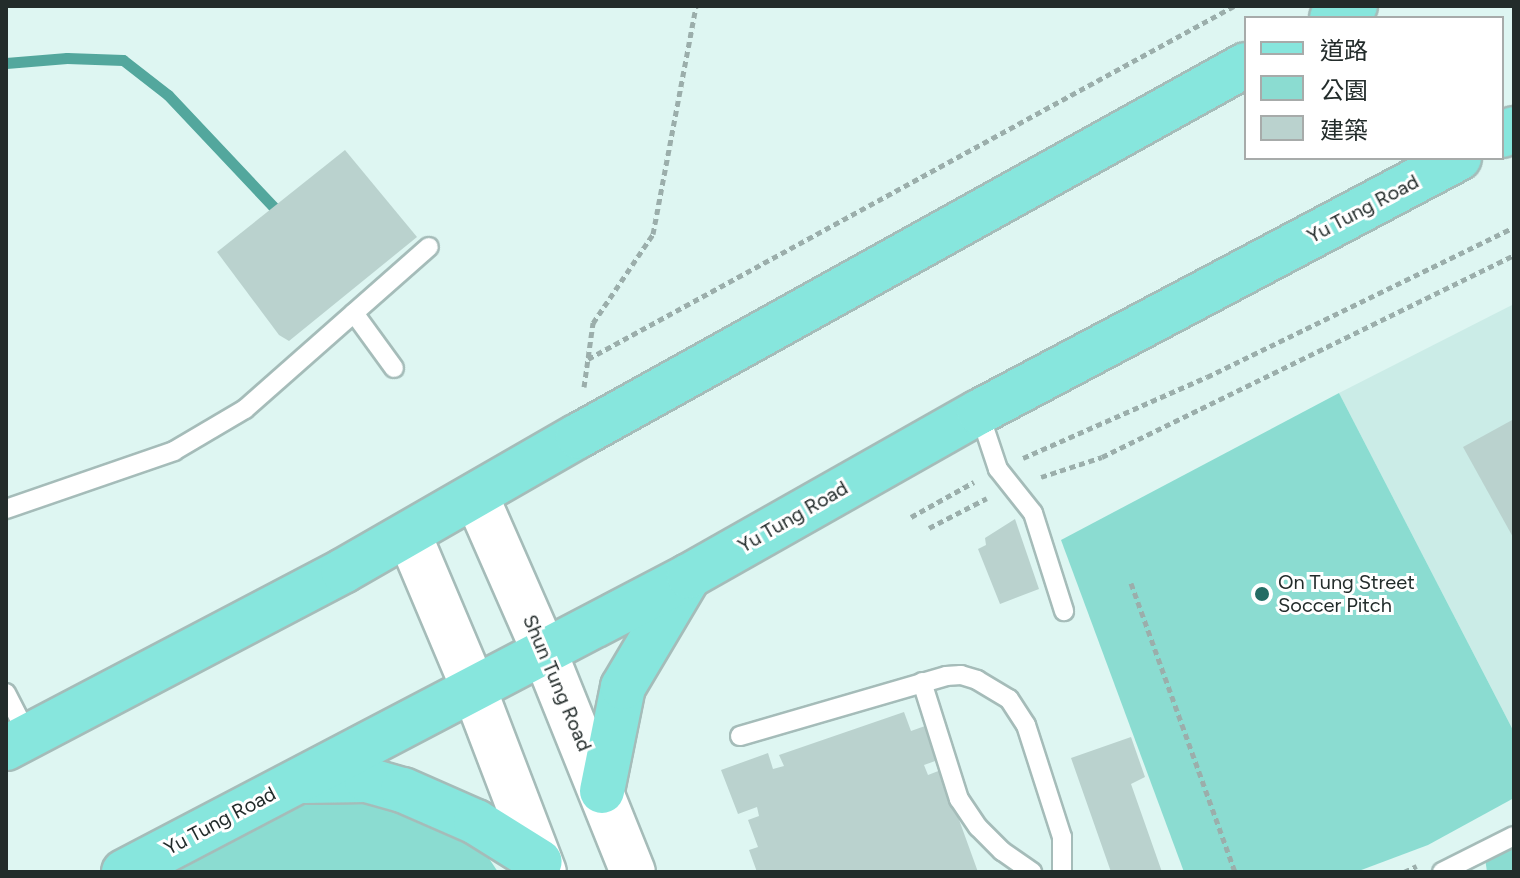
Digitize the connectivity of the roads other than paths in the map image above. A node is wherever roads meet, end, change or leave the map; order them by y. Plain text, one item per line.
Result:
1 (1355, 6) edge
2 (1336, 16) edge
3 (1244, 66) edge
4 (1455, 160) edge
5 (429, 247) dead end
6 (354, 313) junction
7 (394, 368) dead end
8 (979, 412) junction
9 (476, 496) junction
10 (6, 509) edge
11 (409, 535) junction
12 (689, 576) junction
13 (1064, 611) dead end
14 (544, 651) junction
15 (922, 682) junction
16 (474, 689) junction
17 (6, 693) edge
18 (740, 736) dead end
19 (17, 742) edge
20 (293, 781) junction
21 (602, 791) junction
22 (1514, 836) edge
23 (542, 867) edge
24 (124, 872) edge
25 (633, 872) edge
26 (1032, 872) edge
27 (1062, 872) edge
28 (1442, 872) edge

1 - 2 main road
3 - 9 main road
4 - 8 main road, Yu Tung Road
5 - 6 lane
6 - 7 lane
6 - 10 lane
8 - 12 main road, Yu Tung Road
8 - 13 lane
9 - 11 main road
9 - 14 main road, Shun Tung Road
11 - 16 main road
11 - 19 main road
12 - 14 main road, Yu Tung Road
12 - 21 main road
14 - 16 main road, Yu Tung Road
14 - 21 main road, Shun Tung Road
15 - 18 lane
15 - 26 lane
15 - 27 lane
16 - 20 main road, Yu Tung Road
16 - 23 main road
17 - 19 lane
20 - 23 main road
20 - 24 main road, Yu Tung Road
21 - 25 main road, Shun Tung Road
22 - 28 lane

